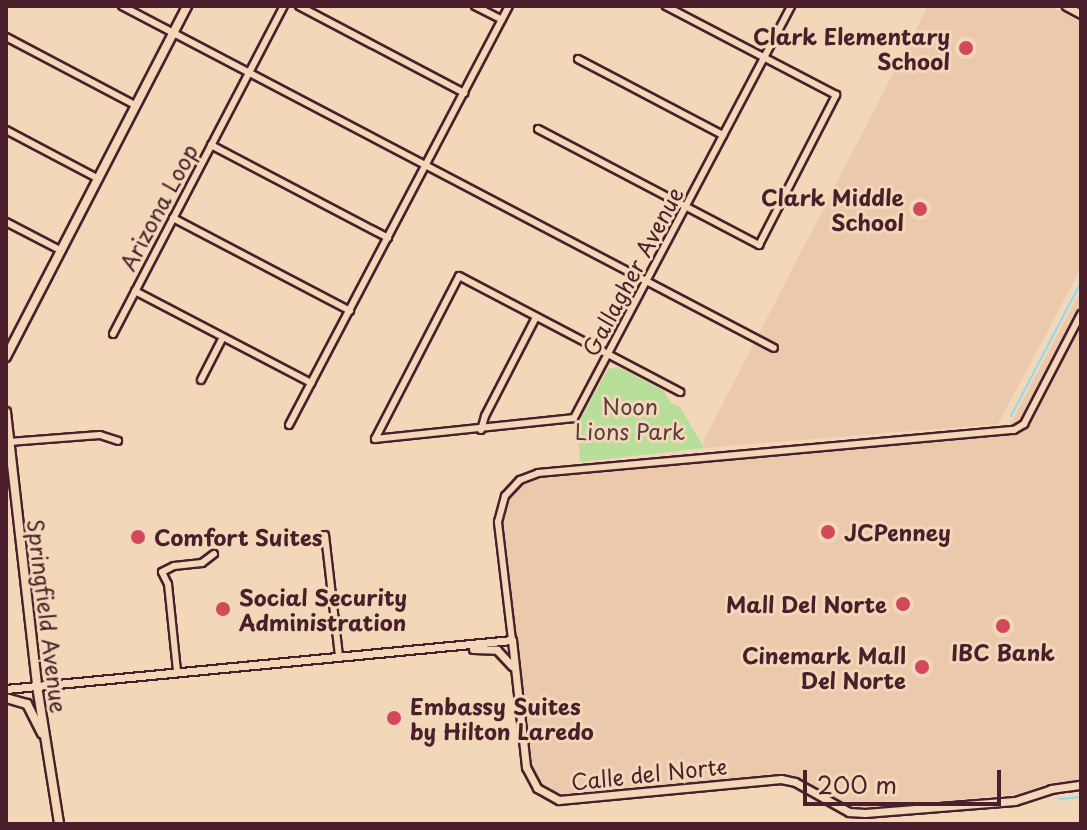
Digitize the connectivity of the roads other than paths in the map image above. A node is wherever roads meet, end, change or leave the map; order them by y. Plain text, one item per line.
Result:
1 (122, 6) edge
2 (187, 6) edge
3 (284, 6) edge
4 (299, 6) edge
5 (475, 6) edge
6 (509, 6) edge
7 (666, 6) edge
8 (791, 6) edge
9 (1066, 6) edge
10 (1081, 14) edge
11 (502, 20) junction
12 (173, 33) junction
13 (6, 37) edge
14 (764, 58) junction
15 (578, 59) dead end
16 (249, 73) junction
17 (464, 93) junction
18 (135, 105) junction
19 (538, 129) dead end
20 (6, 130) edge
21 (723, 135) junction
22 (211, 145) junction
23 (426, 165) junction
24 (97, 178) junction
25 (686, 207) junction
26 (173, 218) junction
27 (6, 222) edge
28 (388, 238) junction
29 (60, 250) junction
30 (647, 281) junction
31 (135, 291) junction
32 (350, 311) junction
33 (1081, 314) edge
34 (536, 317) junction
35 (113, 334) dead end
36 (223, 337) junction
37 (774, 348) dead end
38 (609, 355) junction
39 (6, 357) edge
40 (201, 380) dead end
41 (311, 383) junction
42 (680, 392) dead end
43 (6, 412) edge
44 (289, 425) dead end
45 (481, 430) junction
46 (118, 441) dead end
47 (9, 442) junction
48 (325, 535) dead end
49 (214, 554) dead end
50 (512, 640) junction
51 (456, 645) junction
52 (339, 656) junction
53 (177, 671) junction
54 (516, 673) junction
55 (37, 686) junction
56 (6, 689) edge
57 (6, 698) edge
58 (48, 749) junction
59 (1081, 785) edge
60 (59, 824) edge

1 - 12 street
2 - 12 main road
3 - 16 street, Arizona Loop
4 - 17 street
5 - 11 street
6 - 11 street
7 - 14 street
8 - 14 street, Gallagher Avenue
9 - 10 street
11 - 17 street
12 - 16 street
12 - 18 main road
13 - 18 street
14 - 21 street, Gallagher Avenue
14 - 25 street
15 - 21 street
16 - 22 street, Arizona Loop
16 - 23 street
17 - 23 street
18 - 24 main road
19 - 25 street
20 - 24 street
21 - 25 street, Gallagher Avenue
22 - 26 street, Arizona Loop
22 - 28 street
23 - 28 street
23 - 30 street
24 - 29 main road
25 - 30 street, Gallagher Avenue
26 - 31 street, Arizona Loop
26 - 32 street
27 - 29 street
28 - 32 street
29 - 39 main road
30 - 37 street
30 - 38 street, Gallagher Avenue
31 - 35 street
31 - 36 street, Arizona Loop
32 - 41 street
33 - 50 street
34 - 38 street
34 - 45 street
34 - 45 street, Gallagher Avenue
36 - 40 street
36 - 41 street, Arizona Loop
38 - 42 street
38 - 45 street, Gallagher Avenue
41 - 44 street
43 - 47 main road, Springfield Avenue
46 - 47 street
47 - 55 main road, Springfield Avenue
48 - 52 street
49 - 53 street
50 - 51 street
50 - 54 street, Calle del Norte
51 - 52 street
51 - 54 street
52 - 53 street
53 - 55 street
54 - 59 street, Calle del Norte
55 - 56 street
55 - 58 main road, Springfield Avenue
57 - 58 main road
58 - 60 main road, Springfield Avenue

